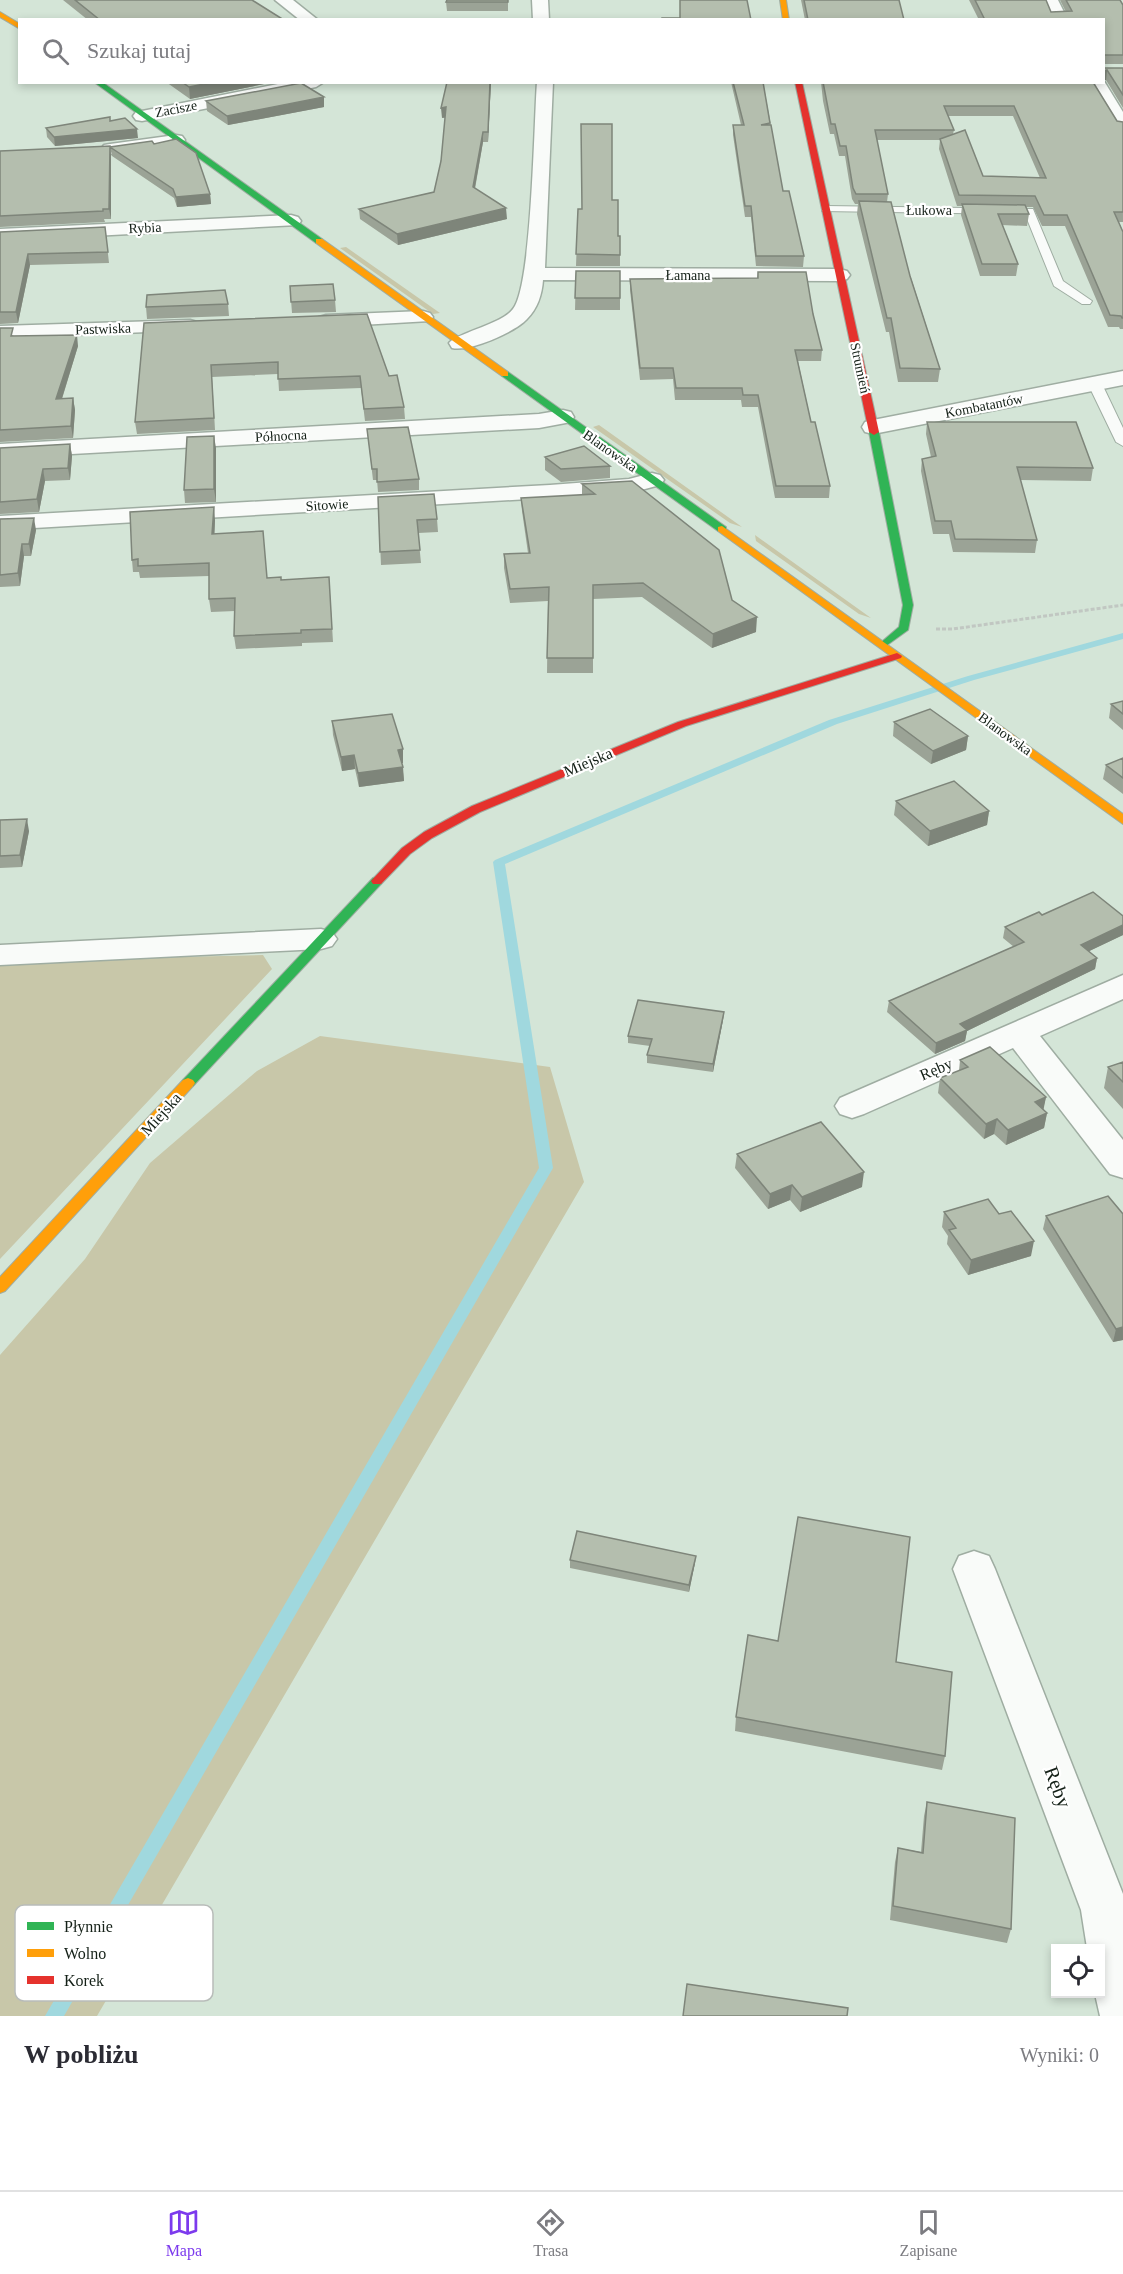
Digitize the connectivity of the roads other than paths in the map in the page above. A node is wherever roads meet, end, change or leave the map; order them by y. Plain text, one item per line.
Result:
1 (283, 0) edge
2 (540, 0) edge
3 (783, 0) edge
4 (1050, 0) edge
5 (0, 14) edge
6 (308, 18) edge
7 (541, 18) edge
8 (786, 18) edge
9 (1059, 18) edge
10 (18, 26) edge
11 (100, 84) edge
12 (306, 84) edge
13 (545, 84) edge
14 (798, 84) edge
15 (1097, 84) edge
16 (142, 116) junction
17 (1123, 126) edge
18 (176, 140) junction
19 (93, 151) edge
20 (826, 209) junction
21 (291, 221) junction
22 (0, 235) edge
23 (535, 274) junction
24 (840, 275) junction
25 (1086, 301) dead end
26 (423, 317) junction
27 (303, 321) edge
28 (210, 325) edge
29 (0, 332) edge
30 (460, 343) junction
31 (1123, 378) edge
32 (1095, 384) junction
33 (562, 417) junction
34 (873, 427) junction
35 (1123, 442) edge
36 (0, 451) edge
37 (652, 480) junction
38 (0, 523) edge
39 (883, 645) junction
40 (897, 656) junction
41 (1123, 820) edge
42 (321, 939) junction
43 (0, 955) edge
44 (1123, 986) edge
45 (1019, 1033) junction
46 (852, 1106) dead end
47 (1123, 1165) edge
48 (0, 1287) edge
49 (974, 1569) dead end
50 (1123, 2011) edge

1 - 6 street
2 - 7 street
3 - 8 street
4 - 9 street
5 - 10 street
11 - 16 street, Blanowska
12 - 16 street, Zacisze
13 - 23 street
14 - 20 street, Strumień
15 - 17 street
16 - 18 street, Blanowska
18 - 19 street
18 - 21 street, Blanowska
20 - 24 street, Strumień
20 - 25 lane, Łukowa
21 - 22 street, Rybia
21 - 26 street, Blanowska
23 - 24 street, Łamana
23 - 30 street
24 - 34 street, Strumień
26 - 27 street
26 - 30 street, Blanowska
28 - 29 street, Pastwiska
30 - 33 street, Blanowska
31 - 32 street, Kombatantów
32 - 34 street, Kombatantów
32 - 35 lane
33 - 36 street, Północna
33 - 37 street, Blanowska
34 - 39 street, Strumień
37 - 38 street, Sitowie
37 - 39 street, Blanowska
39 - 40 street, Blanowska
40 - 41 street, Blanowska
40 - 42 street, Miejska
42 - 43 street
42 - 48 street, Miejska
44 - 45 street, Ręby
45 - 46 street, Ręby
45 - 47 street
49 - 50 street, Ręby

